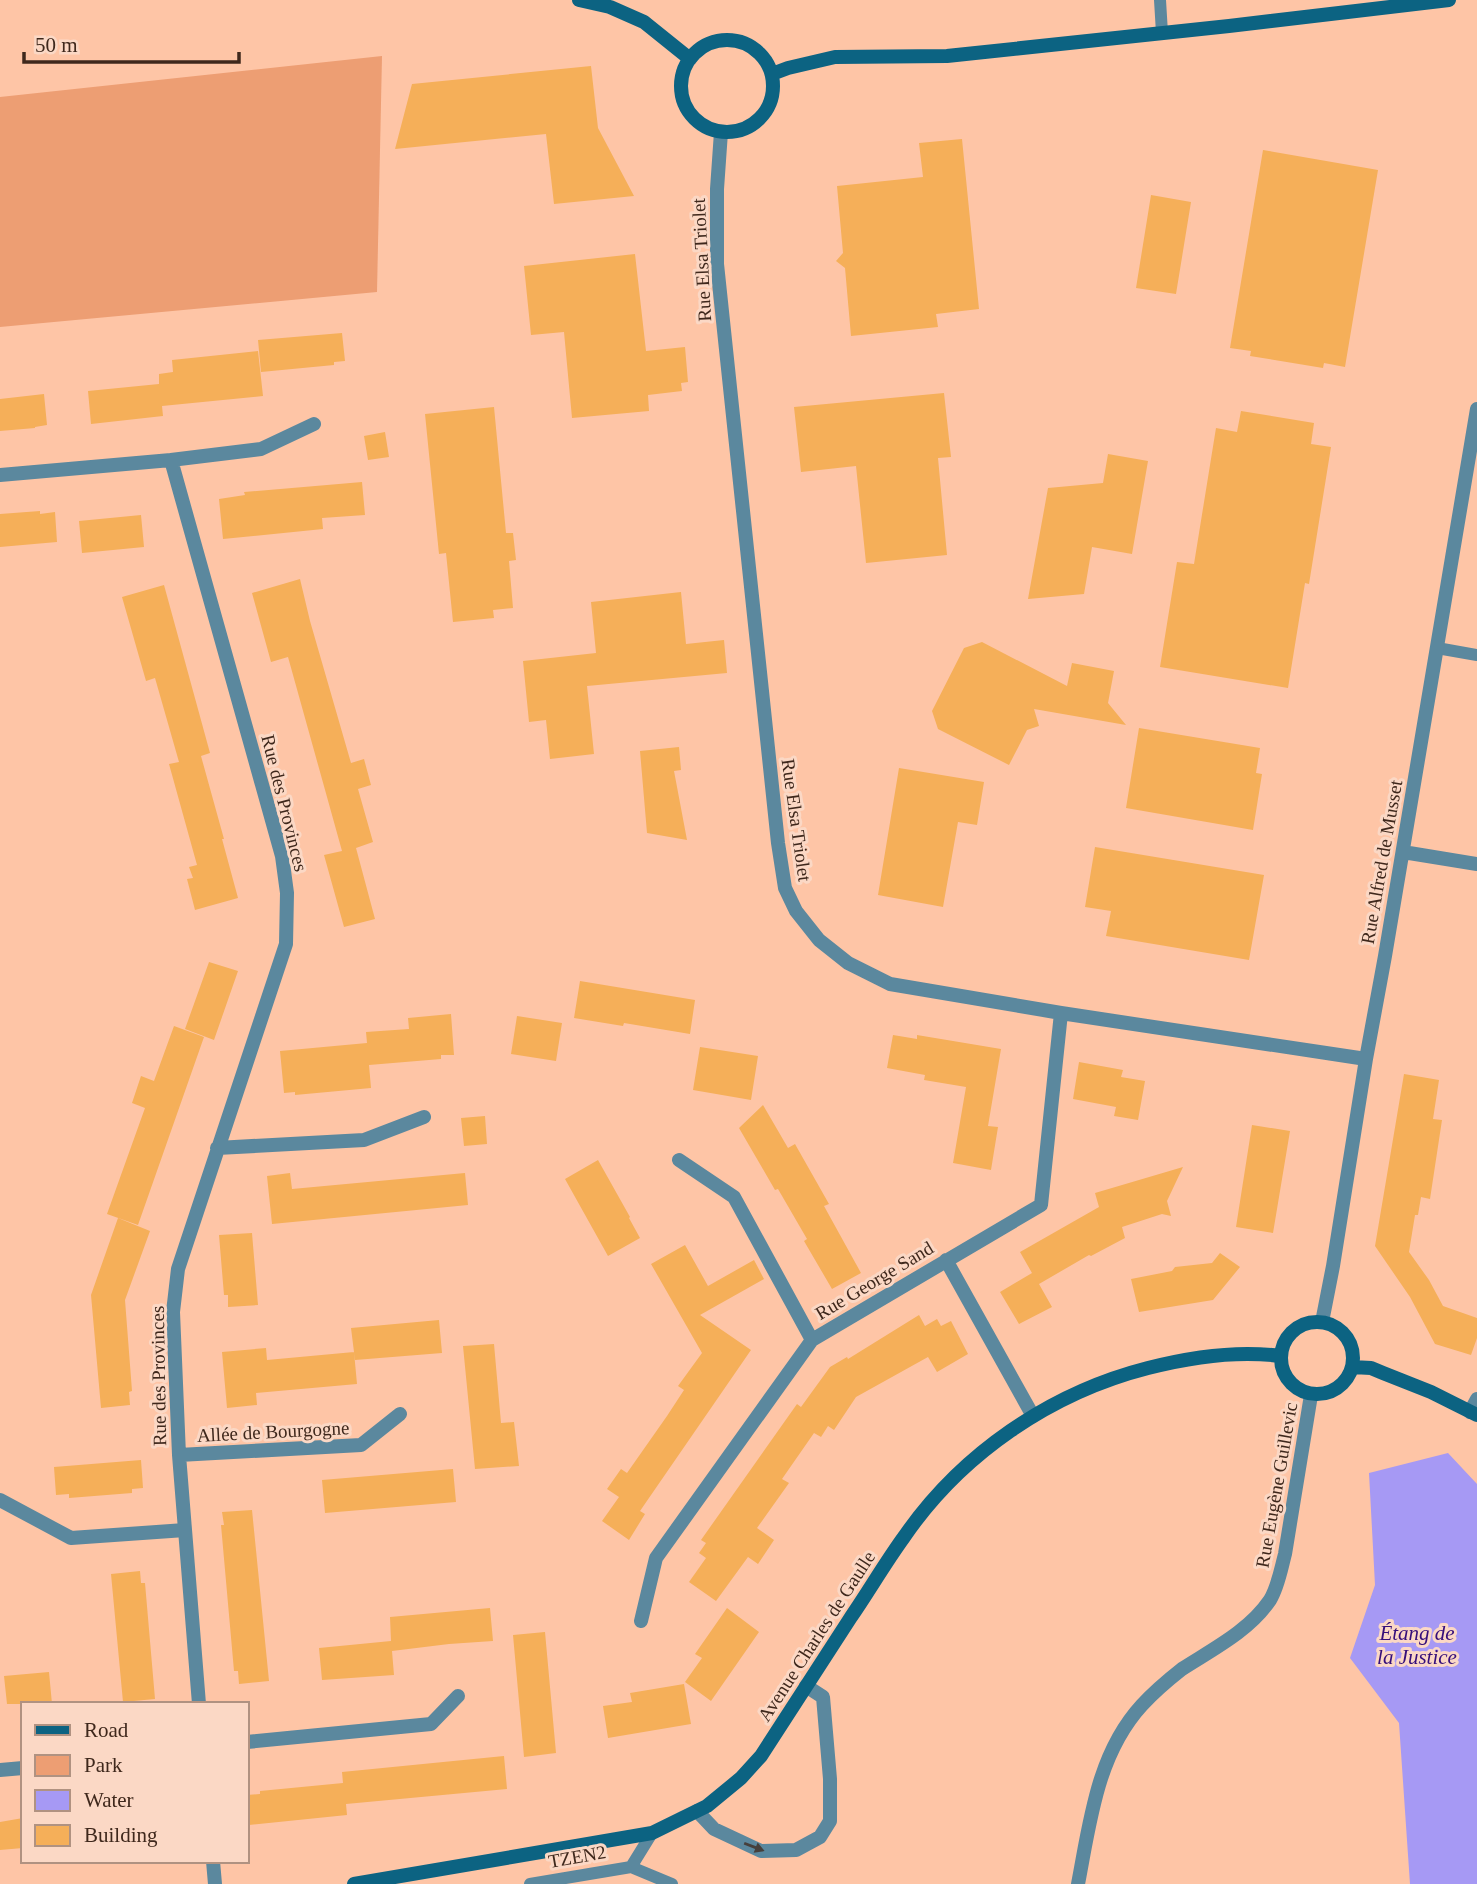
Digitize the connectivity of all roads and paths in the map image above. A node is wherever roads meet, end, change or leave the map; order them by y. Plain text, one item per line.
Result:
1 (579, 0) edge
2 (1160, 0) edge
3 (1442, 0) edge
4 (1162, 33) junction
5 (690, 59) junction
6 (772, 74) junction
7 (721, 132) junction
8 (1477, 409) edge
9 (314, 424) dead end
10 (171, 460) junction
11 (0, 475) edge
12 (1437, 648) junction
13 (1477, 655) edge
14 (1403, 852) junction
15 (1477, 863) edge
16 (1061, 1013) junction
17 (1366, 1059) junction
18 (424, 1117) dead end
19 (217, 1148) junction
20 (679, 1160) dead end
21 (946, 1260) junction
22 (1322, 1322) junction
23 (811, 1340) junction
24 (1280, 1356) junction
25 (1352, 1367) junction
26 (1311, 1395) junction
27 (1475, 1409) edge
28 (400, 1414) dead end
29 (1033, 1416) junction
30 (179, 1455) junction
31 (0, 1500) edge
32 (185, 1530) junction
33 (641, 1621) dead end
34 (806, 1686) junction
35 (458, 1696) dead end
36 (199, 1702) edge
37 (248, 1742) edge
38 (21, 1768) edge
39 (0, 1770) edge
40 (697, 1811) junction
41 (652, 1833) junction
42 (213, 1863) edge
43 (631, 1867) junction
44 (215, 1884) edge
45 (354, 1884) edge
46 (530, 1884) edge
47 (672, 1884) edge
48 (1078, 1884) edge

1 - 5 street
2 - 4 lane
3 - 4 street
4 - 6 street
5 - 6 street
5 - 7 street
6 - 7 street
7 - 16 street, Rue Elsa Triolet
8 - 12 street, Rue Alfred de Musset
9 - 10 street
10 - 11 street
10 - 19 street, Rue des Provinces
12 - 13 lane
12 - 14 street, Rue Alfred de Musset
14 - 15 street
14 - 17 street, Rue Alfred de Musset
16 - 17 street, Rue Elsa Triolet
16 - 21 street, Rue George Sand
17 - 22 street, Rue Alfred de Musset
18 - 19 street
19 - 30 street, Rue des Provinces
20 - 23 street
21 - 23 street, Rue George Sand
21 - 29 street
22 - 24 street
22 - 25 street
23 - 33 street, Rue George Sand
24 - 26 street
24 - 29 street, Avenue Charles de Gaulle
25 - 26 street
25 - 27 street
26 - 48 street, Rue Eugène Guillevic
28 - 30 street, Allée de Bourgogne
29 - 34 street, Avenue Charles de Gaulle
30 - 32 street, Rue des Provinces
31 - 32 street
32 - 36 street, Rue des Provinces
34 - 40 street, Avenue Charles de Gaulle
40 -> 34 street
35 - 37 street
38 - 39 street
40 - 41 street, Avenue Charles de Gaulle
41 - 43 lane, TZEN2
41 - 45 street, Avenue Charles de Gaulle
42 - 44 street
43 - 46 lane, TZEN2
43 - 47 lane, TZEN2

